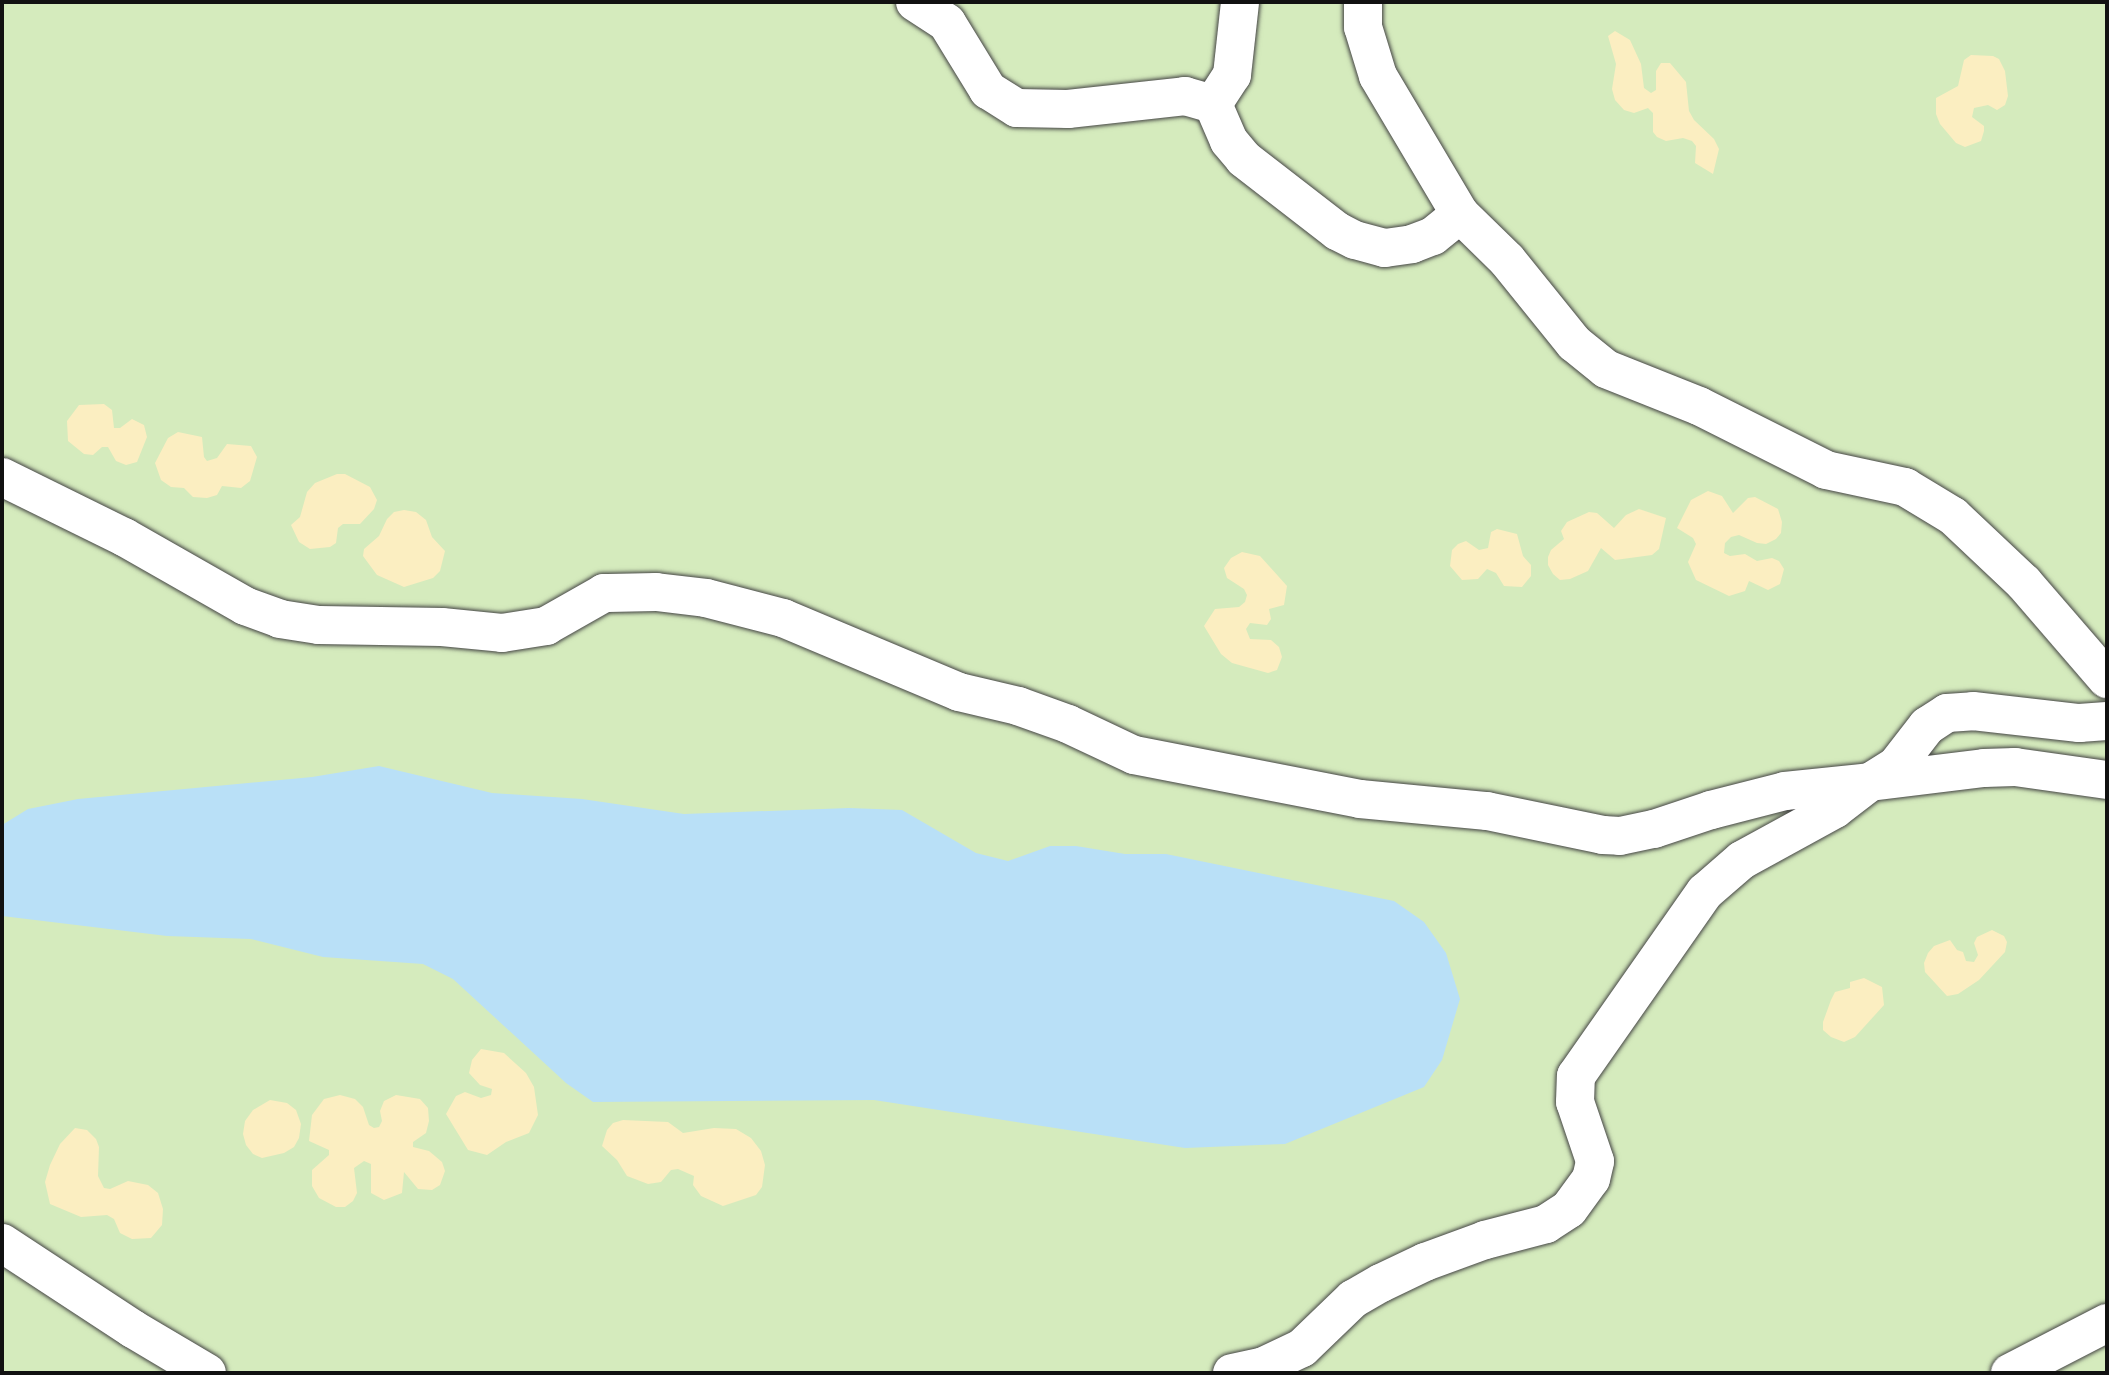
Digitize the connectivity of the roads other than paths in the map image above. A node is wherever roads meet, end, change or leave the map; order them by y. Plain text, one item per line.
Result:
1 (915, 2) edge
2 (1240, 2) edge
3 (1363, 2) edge
4 (1213, 104) junction
5 (1460, 214) junction
6 (2, 477) edge
7 (2107, 680) edge
8 (2107, 721) edge
9 (2107, 780) edge
10 (1870, 782) junction
11 (2, 1243) edge
12 (2107, 1323) edge
13 (207, 1373) edge
14 (1232, 1373) edge
15 (2010, 1373) edge

1 - 4 lane
2 - 4 lane
3 - 5 lane
4 - 5 lane
5 - 7 lane
6 - 10 lane
8 - 10 lane
9 - 10 lane
10 - 14 lane
11 - 13 lane
12 - 15 lane

